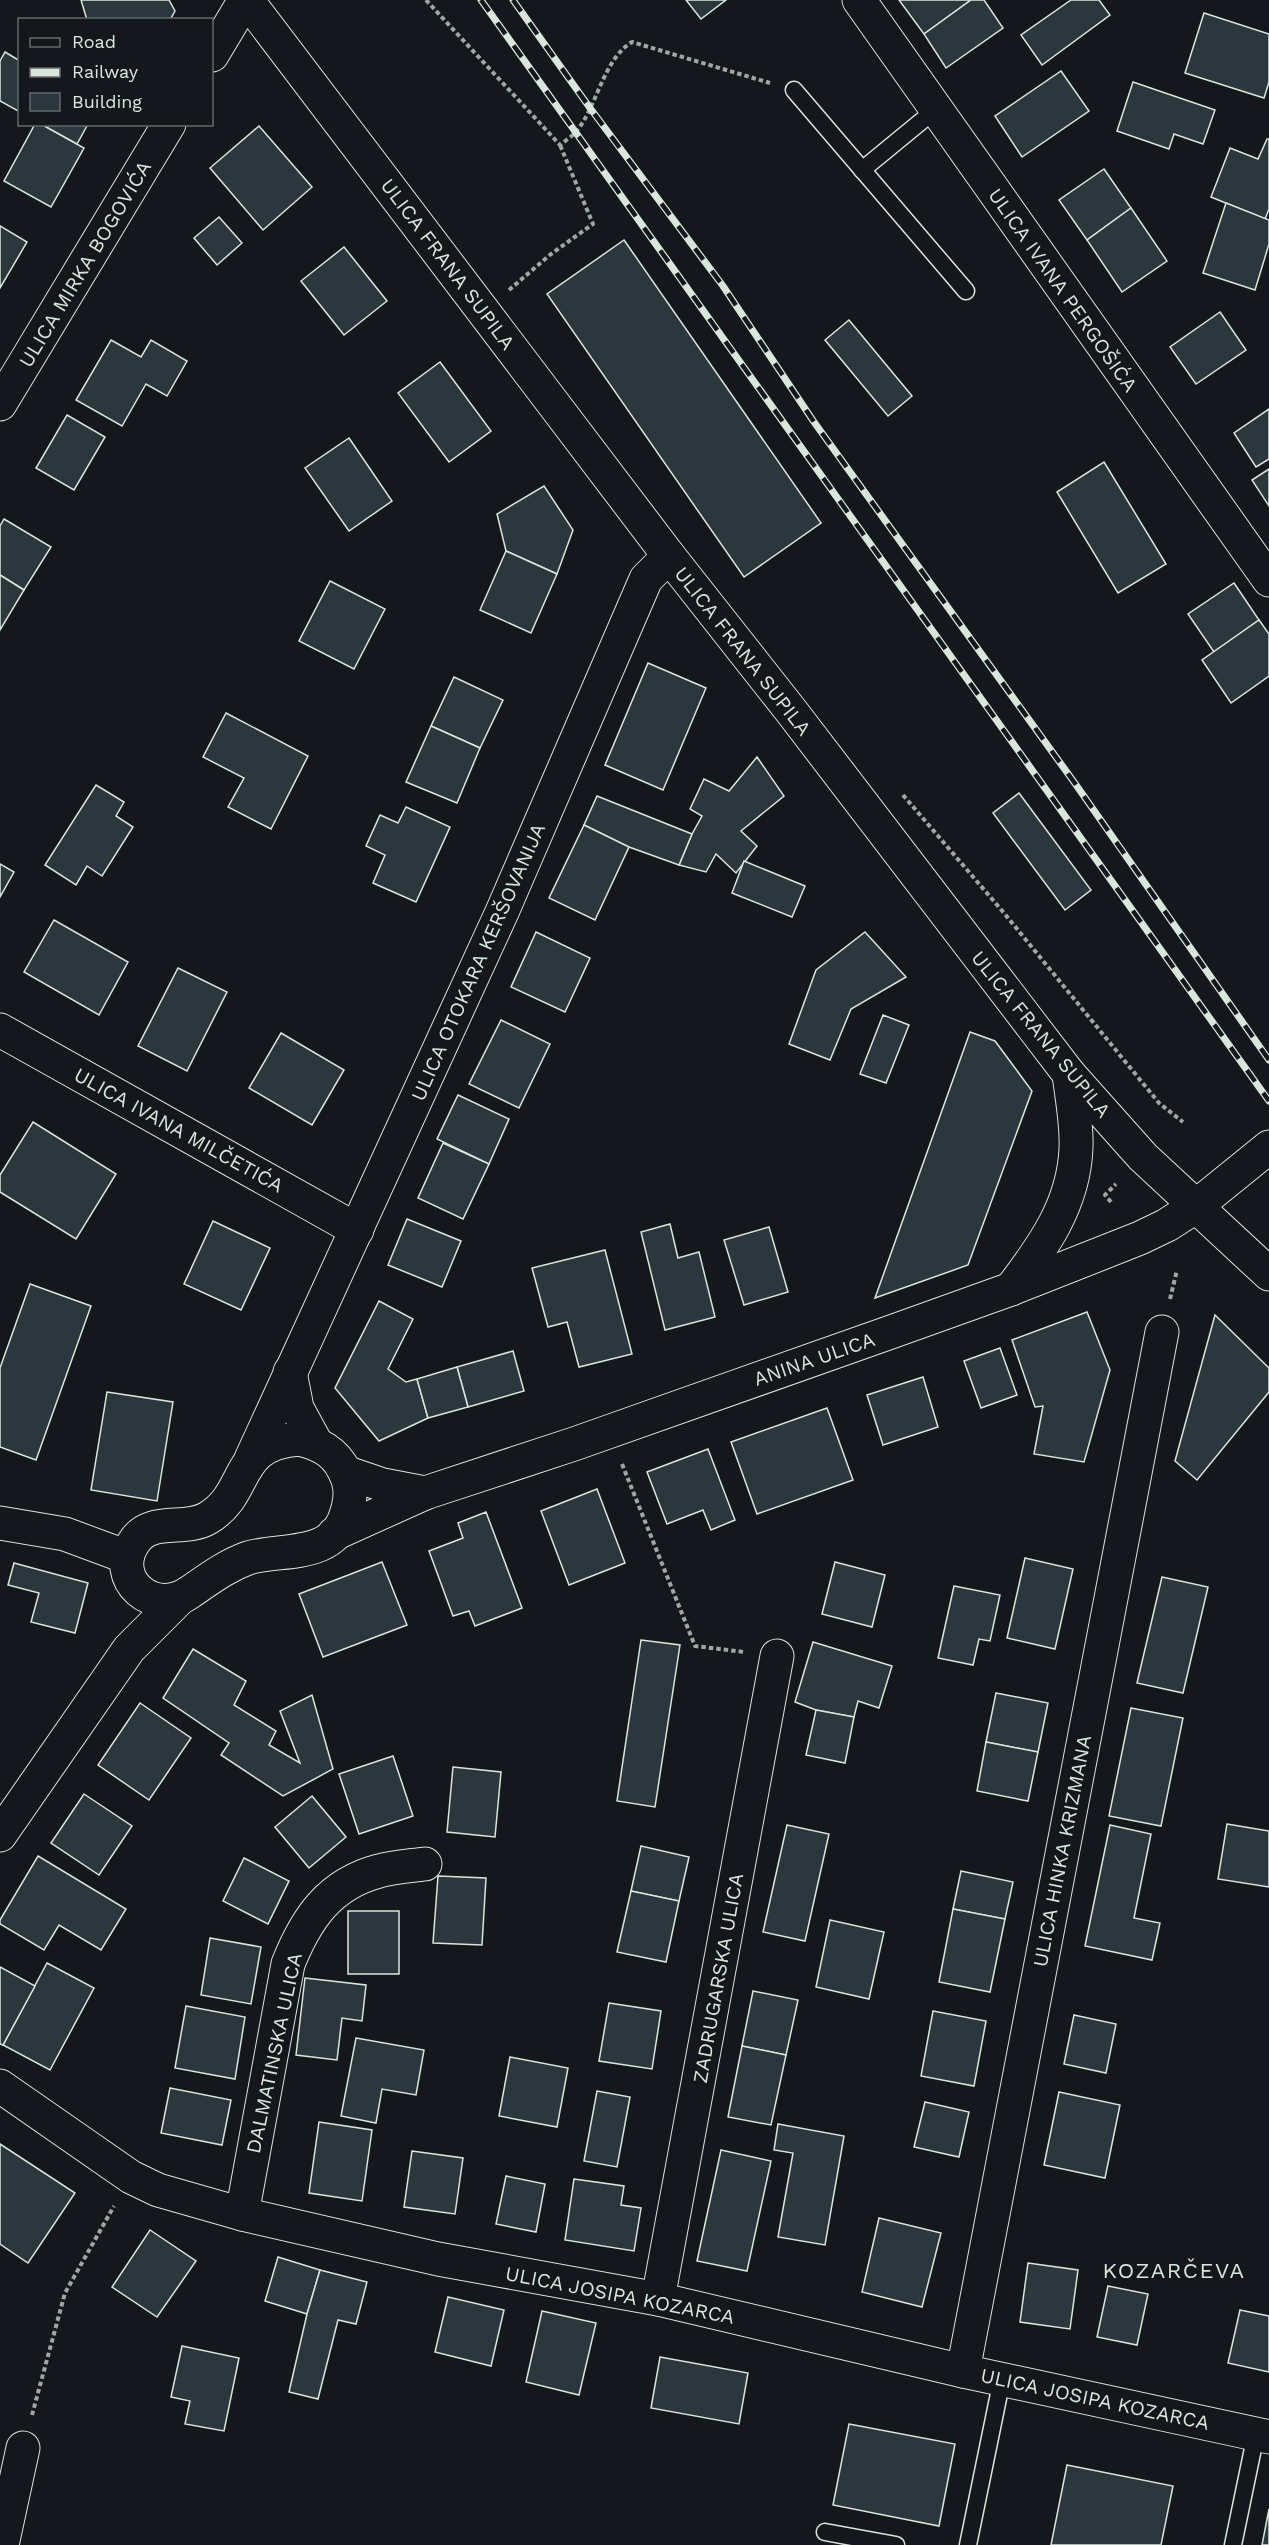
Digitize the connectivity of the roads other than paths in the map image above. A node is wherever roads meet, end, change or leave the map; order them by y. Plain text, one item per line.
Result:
1 (246, 0) edge
2 (859, 0) edge
3 (213, 53) edge
4 (794, 90) road end
5 (935, 110) junction
6 (168, 126) edge
7 (862, 170) junction
8 (966, 291) dead end
9 (0, 404) edge
10 (669, 556) junction
11 (1269, 580) edge
12 (0, 1030) edge
13 (1069, 1074) junction
14 (1269, 1147) edge
15 (1195, 1207) junction
16 (357, 1230) junction
17 (1269, 1274) edge
18 (1011, 1289) junction
19 (1162, 1332) dead end
20 (290, 1372) junction
21 (316, 1443) junction
22 (251, 1458) junction
23 (345, 1472) junction
24 (425, 1492) junction
25 (0, 1523) edge
26 (334, 1534) junction
27 (135, 1558) junction
28 (179, 1599) junction
29 (129, 1649) junction
30 (777, 1656) road end
31 (0, 1835) edge
32 (425, 1864) dead end
33 (0, 2086) edge
34 (242, 2214) junction
35 (658, 2300) junction
36 (963, 2371) junction
37 (1002, 2379) junction
38 (1263, 2435) edge
39 (24, 2448) road end
40 (825, 2532) dead end
41 (2, 2545) edge
42 (896, 2545) edge
43 (968, 2545) edge
44 (1233, 2545) edge

1 - 3 street
1 - 10 street, ULICA FRANA SUPILA
2 - 5 street, ULICA IVANA PERGOŠIĆA
4 - 7 lane
5 - 7 lane
5 - 11 street, ULICA IVANA PERGOŠIĆA
6 - 9 street, ULICA MIRKA BOGOVIĆA
7 - 8 lane
10 - 13 street, ULICA FRANA SUPILA
10 - 16 street, ULICA OTOKARA KERŠOVANIJA
12 - 16 street, ULICA IVANA MILČETIĆA
13 - 15 street, ULICA FRANA SUPILA
13 - 18 street
14 - 15 street, ANINA ULICA
15 - 17 street, ULICA FRANA SUPILA
15 - 18 street, ANINA ULICA
16 - 20 street, ULICA OTOKARA KERŠOVANIJA
18 - 24 street, ANINA ULICA
19 - 36 street, ULICA HINKA KRIZMANA
20 - 21 street
20 - 22 street, ULICA OTOKARA KERŠOVANIJA
21 - 22 street
21 - 23 street
22 - 27 street, ULICA OTOKARA KERŠOVANIJA
23 - 24 street, ANINA ULICA
23 - 26 street
24 - 26 street, ANINA ULICA
25 - 27 street
26 - 28 street, ANINA ULICA
27 - 28 street
27 - 29 street
28 - 29 street, ANINA ULICA
29 - 31 street, ANINA ULICA
30 - 35 street, ZADRUGARSKA ULICA
32 - 34 street, DALMATINSKA ULICA
33 - 34 street, ULICA JOSIPA KOZARCA
34 - 35 street, ULICA JOSIPA KOZARCA
35 - 36 street, ULICA JOSIPA KOZARCA
36 - 37 street, ULICA JOSIPA KOZARCA
37 - 38 street, ULICA JOSIPA KOZARCA
37 - 43 lane
38 - 44 lane
39 - 41 street
40 - 42 lane

